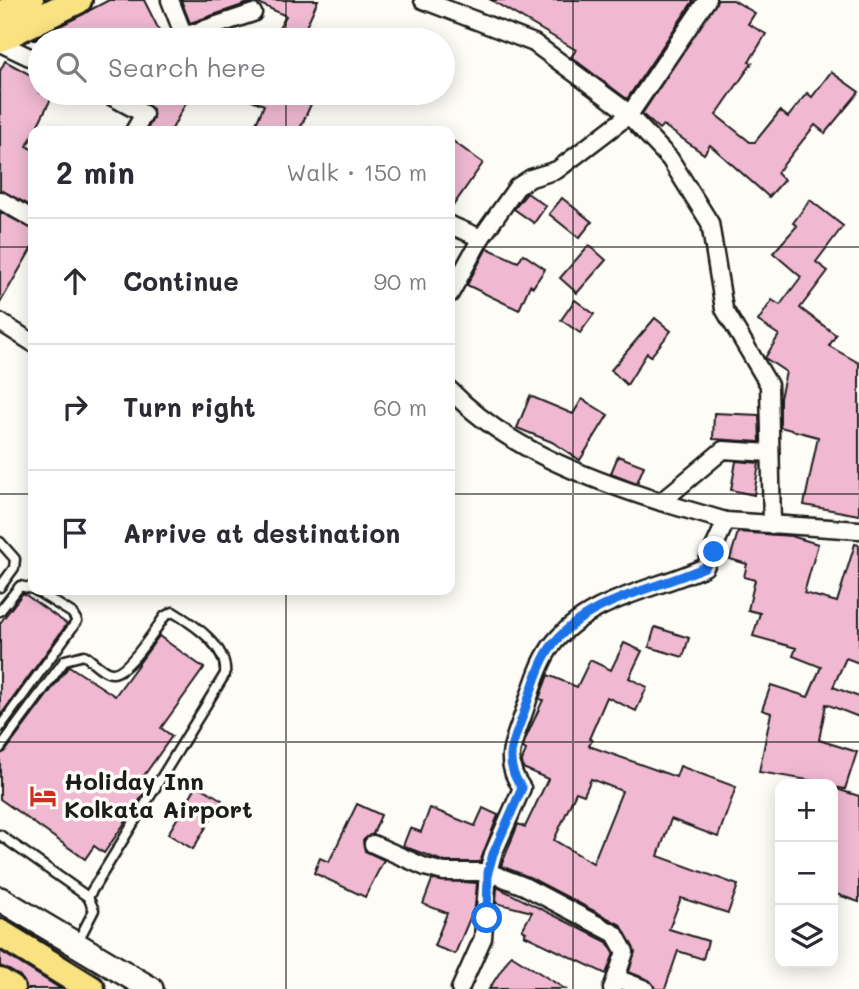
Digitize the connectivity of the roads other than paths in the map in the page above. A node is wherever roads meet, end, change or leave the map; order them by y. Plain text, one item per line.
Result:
1 (78, 0) edge
2 (170, 0) edge
3 (423, 0) edge
4 (706, 0) edge
5 (17, 8) edge
6 (253, 13) dead end
7 (177, 28) edge
8 (209, 28) edge
9 (0, 40) edge
10 (28, 55) edge
11 (127, 105) edge
12 (629, 115) junction
13 (137, 126) edge
14 (0, 200) edge
15 (28, 216) edge
16 (455, 227) edge
17 (481, 238) junction
18 (455, 285) edge
19 (0, 322) edge
20 (28, 340) edge
21 (455, 394) edge
22 (770, 453) junction
23 (661, 502) junction
24 (726, 521) junction
25 (772, 525) junction
26 (859, 530) edge
27 (0, 542) edge
28 (0, 587) edge
29 (28, 588) edge
30 (44, 595) edge
31 (0, 611) edge
32 (0, 727) edge
33 (0, 748) edge
34 (0, 835) edge
35 (373, 844) dead end
36 (488, 872) junction
37 (88, 897) junction
38 (0, 899) edge
39 (0, 933) edge
40 (75, 945) junction
41 (0, 982) edge
42 (614, 983) edge
43 (11, 989) edge
44 (91, 989) edge
45 (151, 989) edge
46 (460, 989) edge
47 (645, 989) edge

1 - 5 main road
2 - 7 street
3 - 12 street
4 - 12 street
5 - 9 main road
6 - 8 street
9 - 10 street
11 - 13 street
12 - 17 street
12 - 22 street
14 - 15 street
16 - 17 street
17 - 18 street
19 - 20 street
21 - 23 street
22 - 23 street
22 - 25 street
23 - 24 street
24 - 25 street
24 - 36 street
25 - 26 street
27 - 28 lane
29 - 31 lane
30 - 32 lane
33 - 37 lane
34 - 37 lane
35 - 36 street
36 - 42 street
36 - 46 street
37 - 40 lane
38 - 40 street
39 - 44 main road
40 - 45 street
41 - 43 main road
42 - 47 street

